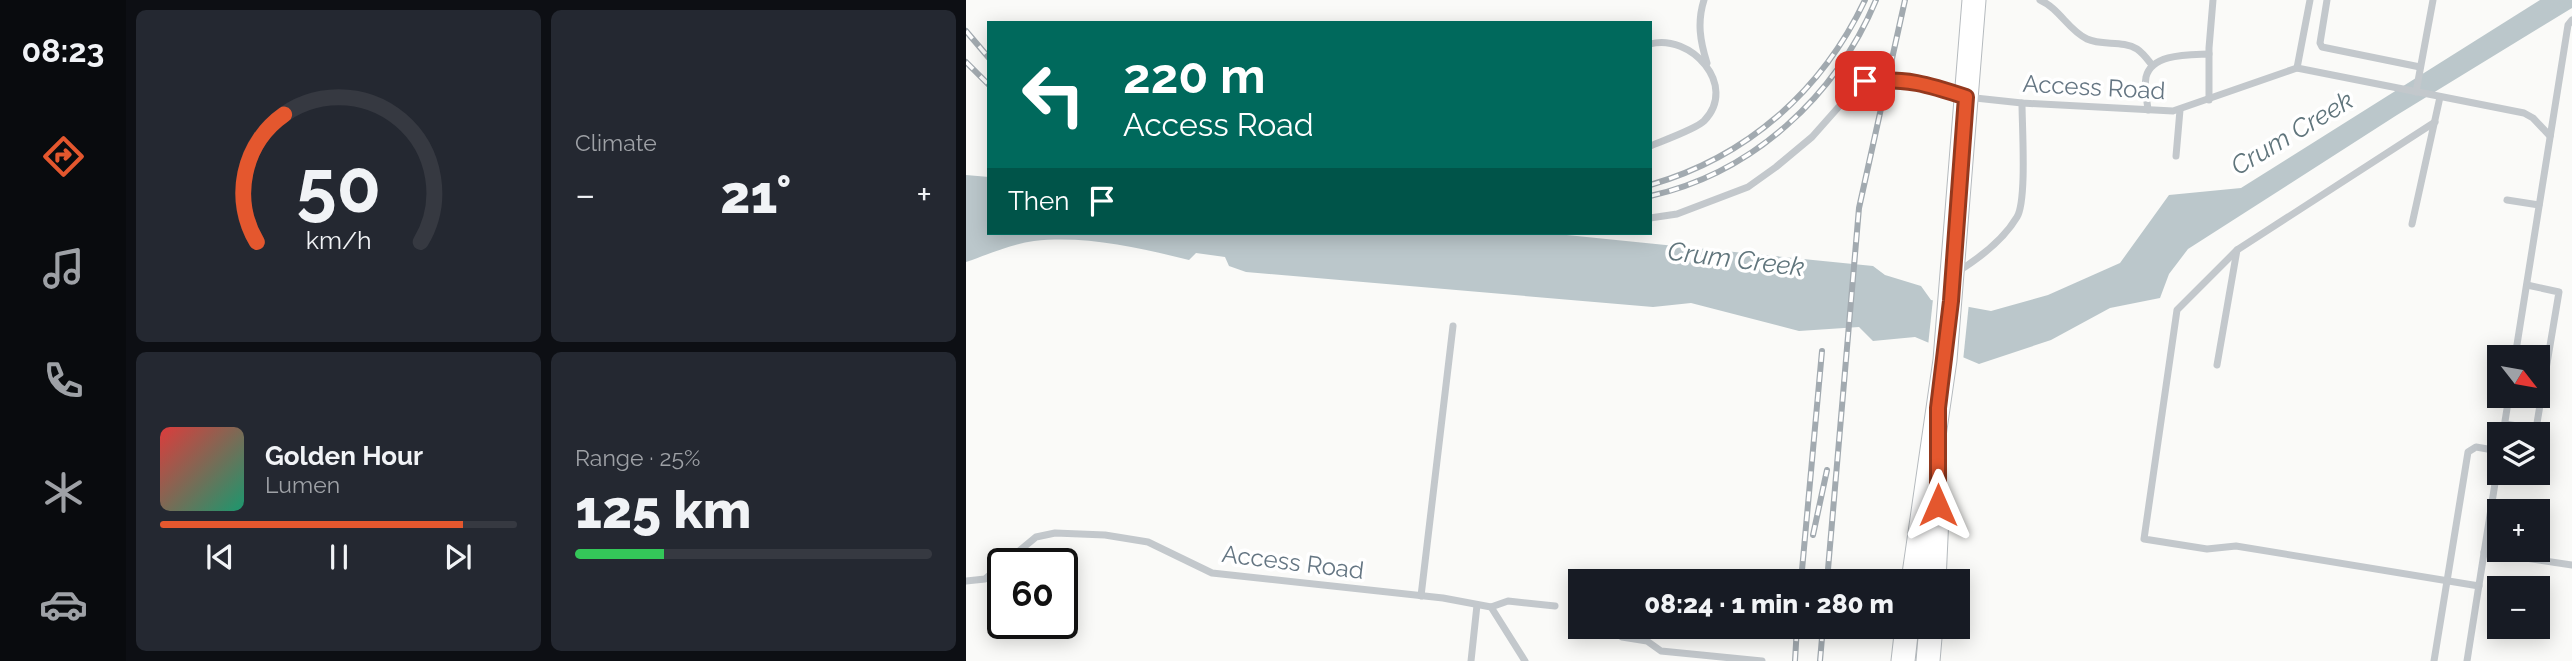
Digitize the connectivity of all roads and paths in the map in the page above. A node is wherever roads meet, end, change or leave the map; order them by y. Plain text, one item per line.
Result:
1 (1704, 0) edge
2 (1974, 0) edge
3 (2040, 0) edge
4 (2213, 0) edge
5 (2309, 0) edge
6 (2327, 0) edge
7 (2432, 0) edge
8 (2572, 20) edge
9 (1652, 44) edge
10 (2209, 54) junction
11 (1707, 64) junction
12 (2152, 65) junction
13 (2420, 66) junction
14 (2297, 68) junction
15 (2416, 93) junction
16 (1966, 97) junction
17 (2441, 97) junction
18 (2209, 100) junction
19 (2022, 103) junction
20 (2148, 110) junction
21 (2179, 110) junction
22 (2435, 122) junction
23 (2550, 136) junction
24 (1652, 145) edge
25 (2176, 156) dead end
26 (2507, 200) dead end
27 (2539, 205) junction
28 (1652, 218) edge
29 (2412, 224) dead end
30 (2237, 250) junction
31 (1953, 274) junction
32 (2526, 285) junction
33 (1453, 326) dead end
34 (2517, 345) edge
35 (2217, 365) dead end
36 (1938, 408) junction
37 (2537, 422) edge
38 (2487, 449) edge
39 (2495, 485) edge
40 (2484, 552) junction
41 (2572, 565) edge
42 (1915, 569) edge
43 (1935, 569) edge
44 (966, 581) edge
45 (2446, 582) junction
46 (2479, 586) junction
47 (1421, 596) junction
48 (1477, 605) junction
49 (1555, 606) dead end
50 (1491, 607) junction
51 (1634, 639) edge
52 (1906, 639) edge
53 (1930, 639) edge
54 (1661, 651) junction
55 (1471, 661) edge
56 (1525, 661) edge
57 (1658, 661) edge
58 (1762, 661) edge
59 (1903, 661) edge
60 (1928, 661) edge
61 (2434, 661) edge
62 (2467, 661) edge

1 - 11 lane
2 - 16 main road
3 - 12 lane
4 - 10 lane
5 - 14 lane
6 - 13 lane
7 - 13 lane
8 - 23 lane
9 - 11 lane
10 - 12 lane
10 - 18 lane
11 - 24 lane
12 - 20 lane
13 - 15 lane
14 - 15 lane
14 - 18 lane, Access Road
15 - 17 lane
16 - 19 lane, Access Road
16 - 28 lane, Access Road
16 - 31 main road
17 - 22 lane
17 - 23 lane
18 - 21 lane, Access Road
19 - 20 lane, Access Road
19 - 31 lane
20 - 21 lane, Access Road
21 - 25 lane
22 - 29 lane
22 - 30 lane
23 - 27 lane
26 - 27 lane
27 - 32 lane
30 - 35 lane
30 - 45 lane
31 - 36 main road
32 - 34 lane
32 - 37 lane
33 - 47 lane
36 - 42 main road
36 - 43 main road
38 - 45 lane
39 - 40 lane
40 - 41 lane
40 - 46 lane
44 - 47 lane, Access Road
45 - 46 lane
45 - 61 lane
46 - 62 lane
47 - 48 lane, Access Road
48 - 50 lane, Access Road
48 - 55 lane
49 - 50 lane, Access Road
50 - 56 lane
51 - 54 lane
52 - 59 main road
53 - 60 main road
54 - 57 lane
54 - 58 lane

